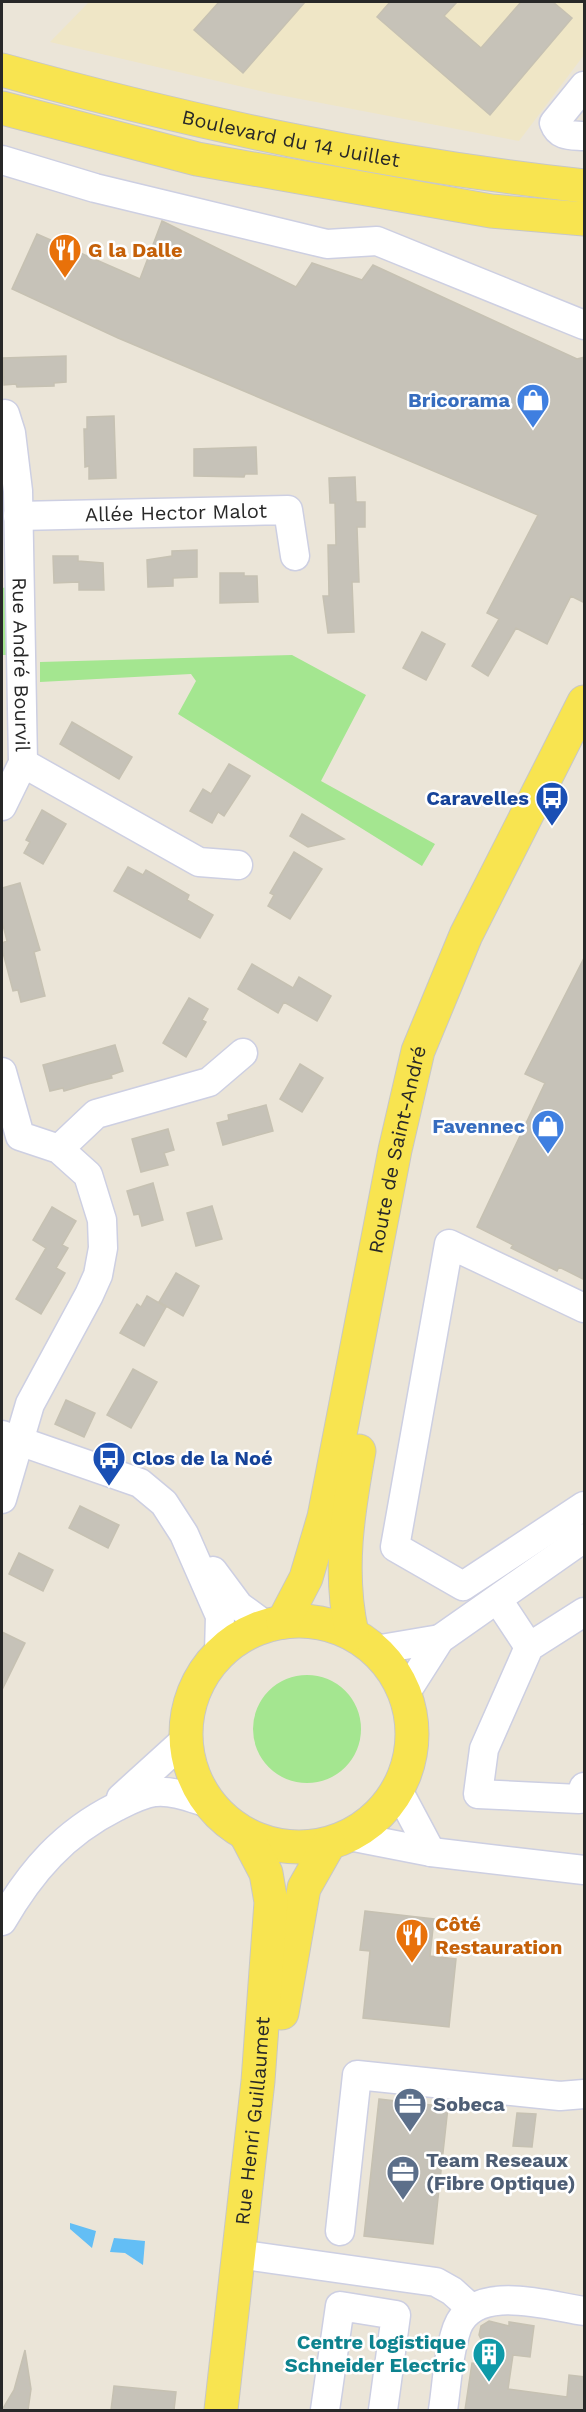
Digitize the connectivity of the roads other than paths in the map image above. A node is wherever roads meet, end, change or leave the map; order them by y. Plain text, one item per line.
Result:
1 (2, 70) edge
2 (585, 86) edge
3 (2, 108) edge
4 (585, 136) edge
5 (2, 160) edge
6 (585, 186) edge
7 (585, 219) edge
8 (585, 325) edge
9 (2, 414) edge
10 (18, 516) junction
11 (295, 556) dead end
12 (585, 702) edge
13 (585, 728) edge
14 (23, 764) junction
15 (2, 806) edge
16 (238, 864) dead end
17 (243, 1053) dead end
18 (2, 1072) edge
19 (59, 1149) junction
20 (585, 1308) edge
21 (8, 1448) edge
22 (2, 1499) edge
23 (585, 1506) edge
24 (184, 1534) junction
25 (585, 1538) edge
26 (498, 1600) junction
27 (585, 1612) edge
28 (274, 1623) junction
29 (440, 1639) junction
30 (363, 1641) junction
31 (529, 1647) junction
32 (219, 1653) junction
33 (405, 1694) junction
34 (186, 1739) junction
35 (585, 1787) edge
36 (398, 1790) junction
37 (208, 1803) junction
38 (101, 1814) junction
39 (246, 1835) junction
40 (339, 1840) junction
41 (430, 1852) junction
42 (585, 1870) edge
43 (2, 1921) edge
44 (585, 2094) edge
45 (340, 2231) dead end
46 (251, 2256) junction
47 (472, 2309) junction
48 (585, 2311) edge
49 (221, 2410) edge
50 (235, 2410) edge
51 (325, 2410) edge
52 (383, 2410) edge
53 (443, 2410) edge

1 - 6 main road, Boulevard du 14 Juillet
2 - 4 street
3 - 7 main road, Boulevard du 14 Juillet
5 - 8 street
9 - 10 street, Rue André Bourvil
10 - 11 street, Allée Hector Malot
10 - 14 street, Rue André Bourvil
12 - 28 main road, Route de Saint-André
13 - 30 main road, Route de Saint-André
14 - 15 street, Rue André Bourvil
14 - 16 street
17 - 19 street
18 - 19 street
19 - 21 street
20 - 23 street
21 - 22 street
21 - 24 street
24 - 28 street
24 - 32 street
25 - 26 street
26 - 29 street
26 - 31 street
27 - 31 street
28 - 30 main road
28 - 32 main road
29 - 30 street
29 - 33 street
30 - 33 main road
31 - 35 street
32 - 34 main road
33 - 36 main road
34 - 37 main road
34 - 38 street
36 - 40 main road
36 - 41 street
37 - 38 street
37 - 39 main road
38 - 43 street
39 - 40 main road
39 - 49 main road, Rue Henri Guillaumet
40 - 41 street
40 - 46 main road, Rue Henri Guillaumet
41 - 42 street
44 - 45 street
46 - 47 street
46 - 50 main road, Rue Henri Guillaumet
47 - 48 street
47 - 53 street
51 - 52 street

